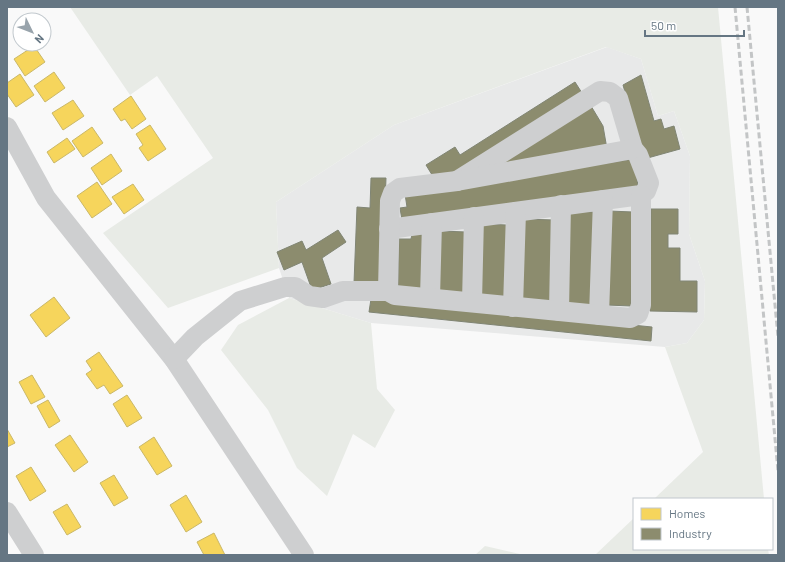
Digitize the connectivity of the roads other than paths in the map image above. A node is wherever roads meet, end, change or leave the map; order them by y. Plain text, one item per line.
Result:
1 (7, 127) edge
2 (633, 149) junction
3 (457, 181) junction
4 (641, 194) junction
5 (603, 200) junction
6 (562, 205) junction
7 (516, 212) junction
8 (474, 217) junction
9 (432, 223) junction
10 (389, 229) junction
11 (388, 291) junction
12 (430, 298) junction
13 (472, 302) junction
14 (513, 307) junction
15 (559, 311) junction
16 (599, 315) junction
17 (174, 359) junction
18 (7, 512) edge
19 (34, 555) edge
20 (304, 555) edge

1 - 17 street
2 - 3 street
2 - 3 street
2 - 4 street
3 - 10 street
4 - 5 street
4 - 16 street
5 - 6 street
5 - 16 street
6 - 7 street
6 - 15 street
7 - 8 street
7 - 14 street
8 - 9 street
8 - 13 street
9 - 10 street
9 - 12 street
10 - 11 street
11 - 12 street
11 - 17 street
12 - 13 street
13 - 14 street
14 - 15 street
15 - 16 street
17 - 20 street
18 - 19 street

